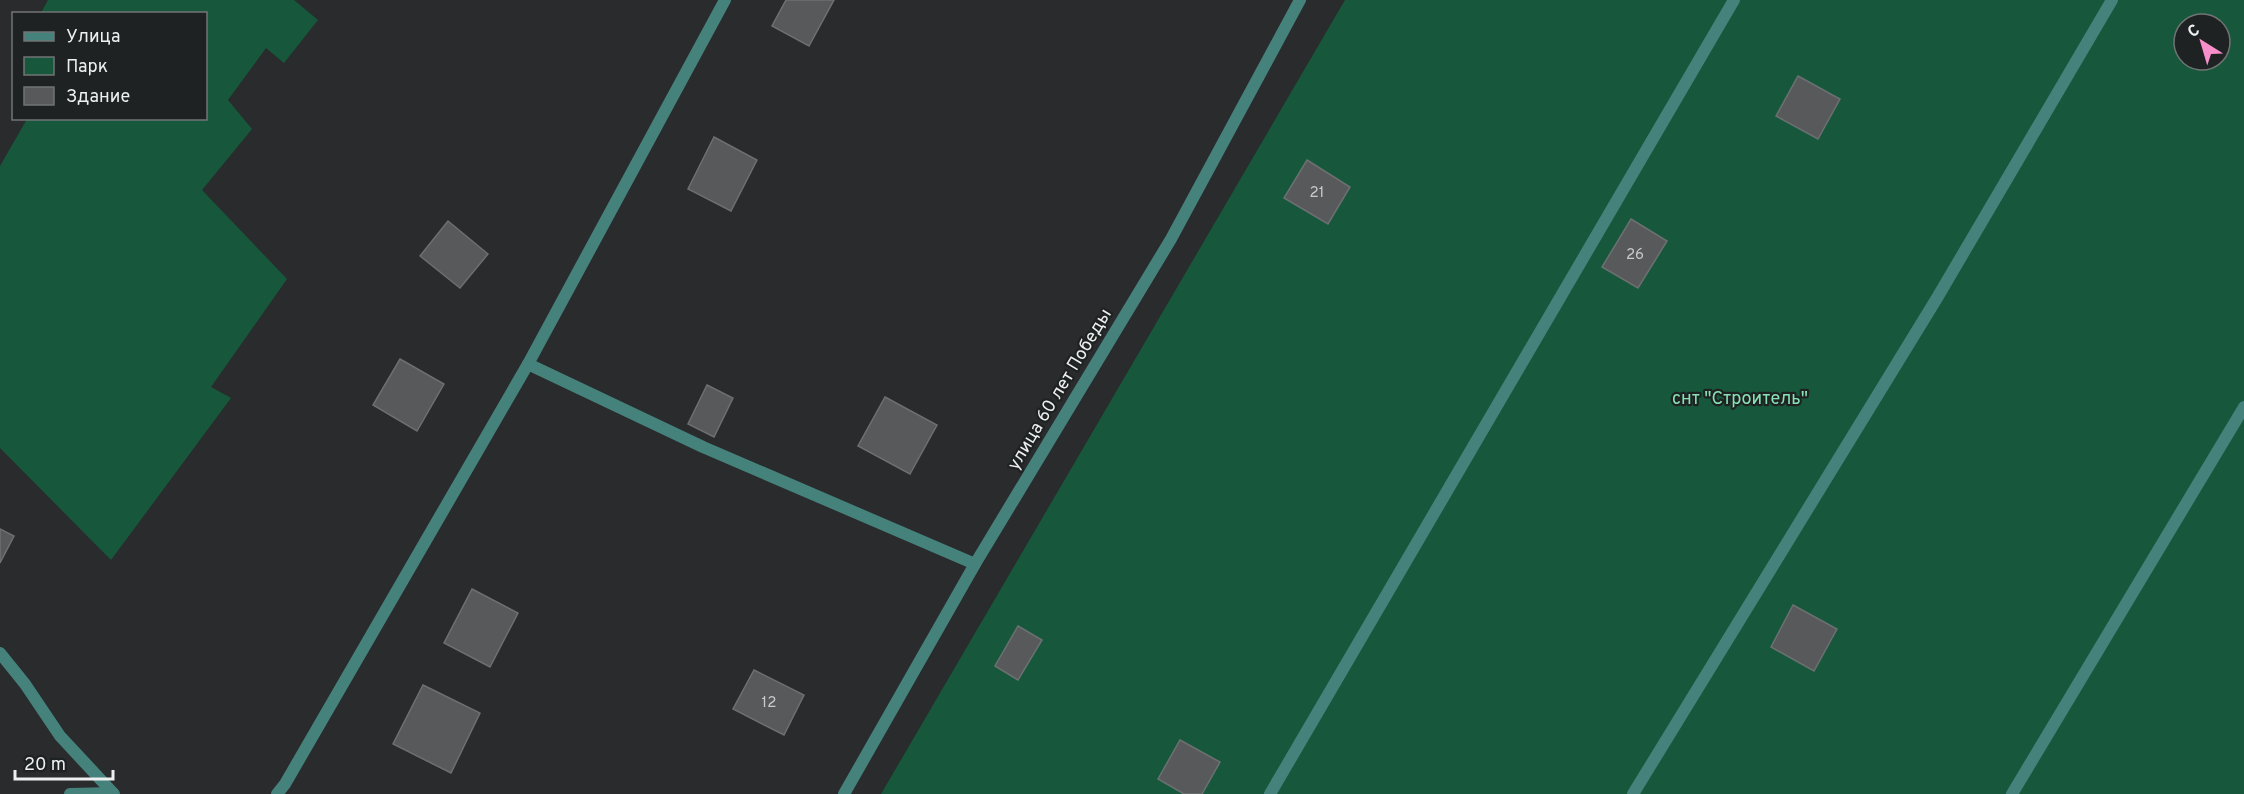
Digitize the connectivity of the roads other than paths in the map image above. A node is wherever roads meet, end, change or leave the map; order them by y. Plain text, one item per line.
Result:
1 (725, 0) edge
2 (1300, 0) edge
3 (1734, 0) edge
4 (2112, 0) edge
5 (528, 364) junction
6 (2244, 407) edge
7 (975, 564) junction
8 (0, 653) edge
9 (113, 793) edge
10 (70, 794) edge
11 (277, 794) edge
12 (843, 794) edge
13 (1270, 794) edge
14 (1633, 794) edge
15 (2012, 794) edge

1 - 5 street
2 - 7 street, улица 60 лет Победы
3 - 13 street
4 - 14 street
5 - 7 street
5 - 11 street
6 - 15 street
7 - 12 street, улица 60 лет Победы
8 - 9 street
9 - 10 street

